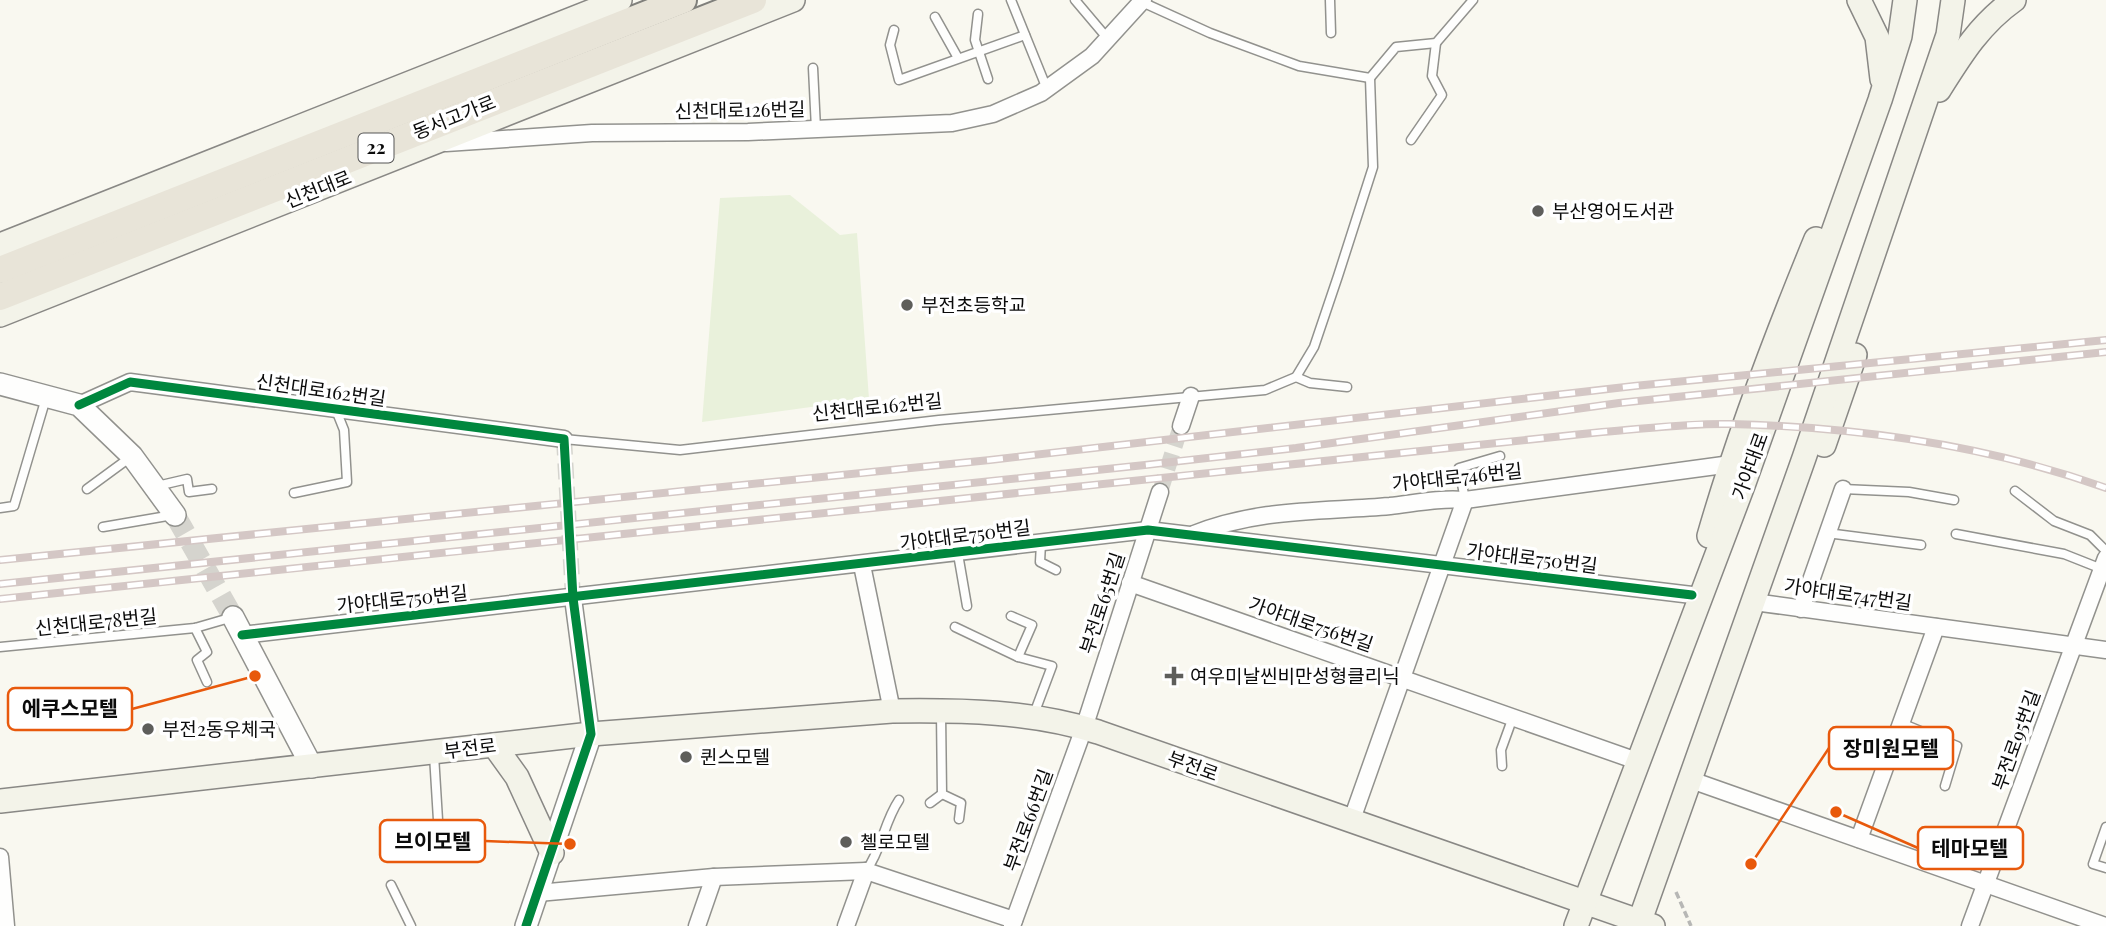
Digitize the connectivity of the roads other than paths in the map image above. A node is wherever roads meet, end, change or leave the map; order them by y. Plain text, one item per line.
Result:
1 (620, 0) edge
2 (683, 0) edge
3 (753, 0) edge
4 (793, 0) edge
5 (1011, 0) edge
6 (1076, 0) edge
7 (1330, 0) edge
8 (1474, 0) edge
9 (1859, 0) edge
10 (1905, 0) edge
11 (1953, 0) edge
12 (2014, 0) edge
13 (1143, 1) edge
14 (978, 14) dead end
15 (935, 17) dead end
16 (894, 30) dead end
17 (1331, 33) dead end
18 (1025, 35) junction
19 (1108, 38) junction
20 (1436, 43) junction
21 (979, 51) junction
22 (958, 58) junction
23 (813, 68) dead end
24 (1370, 78) junction
25 (988, 79) dead end
26 (1047, 89) junction
27 (1881, 100) junction
28 (1917, 124) junction
29 (816, 129) junction
30 (1411, 140) dead end
31 (428, 145) junction
32 (0, 244) edge
33 (0, 270) edge
34 (0, 298) edge
35 (0, 315) edge
36 (1296, 377) junction
37 (0, 384) edge
38 (1347, 387) dead end
39 (46, 396) junction
40 (1191, 396) junction
41 (79, 405) junction
42 (336, 410) junction
43 (1181, 426) tunnel mouth
44 (564, 439) joint
45 (132, 456) junction
46 (1500, 456) dead end
47 (1731, 464) junction
48 (156, 486) junction
49 (87, 489) dead end
50 (212, 489) dead end
51 (1843, 489) joint
52 (2015, 491) dead end
53 (1160, 492) tunnel mouth
54 (294, 493) dead end
55 (1465, 500) junction
56 (1954, 500) dead end
57 (0, 508) edge
58 (176, 515) joint
59 (103, 527) dead end
60 (1148, 530) junction
61 (1828, 533) junction
62 (1956, 534) dead end
63 (1189, 535) junction
64 (1041, 544) junction
65 (1921, 545) dead end
66 (2106, 551) edge
67 (958, 554) junction
68 (2104, 563) edge
69 (862, 565) junction
70 (1444, 565) junction
71 (1056, 570) dead end
72 (1130, 583) junction
73 (1757, 591) junction
74 (1692, 595) junction
75 (573, 598) junction
76 (967, 606) dead end
77 (1801, 608) junction
78 (1011, 616) dead end
79 (237, 626) junction
80 (955, 627) dead end
81 (1936, 627) junction
82 (195, 628) junction
83 (2073, 646) junction
84 (0, 647) edge
85 (2106, 650) edge
86 (1018, 657) junction
87 (1671, 670) junction
88 (1404, 679) junction
89 (207, 682) dead end
90 (941, 710) junction
91 (892, 711) junction
92 (1033, 717) junction
93 (1513, 717) junction
94 (1901, 723) junction
95 (1084, 728) junction
96 (591, 734) junction
97 (494, 745) junction
98 (433, 752) junction
99 (1637, 761) junction
100 (1502, 766) dead end
101 (312, 767) junction
102 (1691, 780) junction
103 (1945, 786) dead end
104 (942, 794) junction
105 (900, 800) dead end
106 (0, 801) edge
107 (930, 803) dead end
108 (959, 819) dead end
109 (438, 820) dead end
110 (1351, 822) junction
111 (2106, 827) edge
112 (1858, 839) junction
113 (552, 853) junction
114 (0, 857) edge
115 (2106, 868) edge
116 (866, 871) junction
117 (714, 877) junction
118 (1985, 884) junction
119 (391, 885) dead end
120 (538, 893) junction
121 (1584, 903) junction
122 (1013, 923) edge
123 (1644, 924) edge
124 (6, 926) edge
125 (411, 926) edge
126 (526, 926) edge
127 (697, 926) edge
128 (846, 926) edge
129 (1576, 926) edge
130 (1970, 926) edge
131 (2105, 926) edge

1 - 32 main road
2 - 33 highway, 동서고가로 / 22
3 - 34 highway, 동서고가로 / 22
4 - 31 main road, 신천대로
5 - 18 lane
6 - 19 lane
7 - 17 lane
8 - 20 lane
9 - 27 main road
10 - 27 main road, 가야대로
11 - 28 main road
12 - 28 main road
13 - 19 street, 신천대로126번길
13 - 24 lane
14 - 21 lane
15 - 22 lane
16 - 22 lane
18 - 21 lane
18 - 26 lane
19 - 26 street, 신천대로126번길
20 - 24 lane
20 - 30 lane
21 - 22 lane
21 - 25 lane
23 - 29 lane
24 - 36 lane
26 - 29 street, 신천대로126번길
27 - 47 main road
27 - 87 main road, 가야대로
28 - 73 main road
29 - 31 street, 신천대로126번길
31 - 35 main road, 신천대로
36 - 38 lane
36 - 40 lane, 신천대로162번길
37 - 39 street
39 - 41 street
39 - 57 lane
40 - 43 street
40 - 44 lane, 신천대로162번길
41 - 42 street, 신천대로162번길
41 - 45 street
42 - 44 street, 신천대로162번길
42 - 54 lane, 신천대로162번길
45 - 48 street
45 - 49 lane
46 - 55 lane
47 - 55 street, 가야대로746번길
47 - 74 main road
48 - 50 lane
48 - 58 street
51 - 56 lane
51 - 61 street
52 - 66 lane
53 - 60 street, 부전로65번길
55 - 63 street, 가야대로746번길
55 - 70 street
58 - 59 lane
60 - 63 street, 가야대로750번길
60 - 64 street, 가야대로750번길
60 - 72 street, 부전로65번길
61 - 65 lane
61 - 77 street
62 - 68 lane, 부전로95번길
63 - 70 street, 가야대로750번길
64 - 67 street, 가야대로750번길
64 - 71 lane
67 - 69 street, 가야대로750번길
67 - 76 lane
68 - 83 street, 부전로95번길
69 - 75 street, 가야대로750번길
69 - 91 street
70 - 74 street, 가야대로750번길
70 - 88 street
72 - 88 street, 가야대로756번길
72 - 95 street, 부전로65번길
73 - 77 street, 가야대로747번길
73 - 102 main road
74 - 87 main road
75 - 79 street, 가야대로750번길
75 - 96 street
77 - 81 street, 가야대로747번길
78 - 86 lane
79 - 82 lane, 신천대로78번길
79 - 101 street
80 - 86 lane
81 - 83 street, 가야대로747번길
81 - 94 street, 가야대로747번길
82 - 84 lane, 신천대로78번길
82 - 89 lane
83 - 85 street, 가야대로747번길
83 - 118 street, 부전로95번길
86 - 92 lane
87 - 99 main road, 가야대로
88 - 93 street, 가야대로756번길
88 - 110 street
90 - 91 main road, 부전로
90 - 92 main road, 부전로
90 - 104 lane
91 - 96 main road, 부전로
92 - 95 main road, 부전로
93 - 99 street, 가야대로756번길
93 - 100 lane
94 - 103 lane
94 - 112 street, 가야대로747번길
95 - 110 main road, 부전로
95 - 122 street, 부전로66번길
96 - 97 main road, 부전로
96 - 113 street
97 - 98 main road, 부전로
97 - 113 main road
98 - 101 main road, 부전로
98 - 109 lane
99 - 121 main road, 가야대로
101 - 106 main road, 부전로
102 - 112 street
102 - 123 main road
104 - 107 lane
104 - 108 lane
105 - 116 lane
110 - 121 main road, 부전로
111 - 115 lane
112 - 118 street
113 - 120 street
114 - 124 street
116 - 117 street
116 - 122 street
116 - 128 street
117 - 120 street
117 - 127 street
118 - 130 street, 부전로95번길
118 - 131 street
119 - 125 lane
120 - 126 street
121 - 123 main road, 부전로
121 - 129 main road, 가야대로

